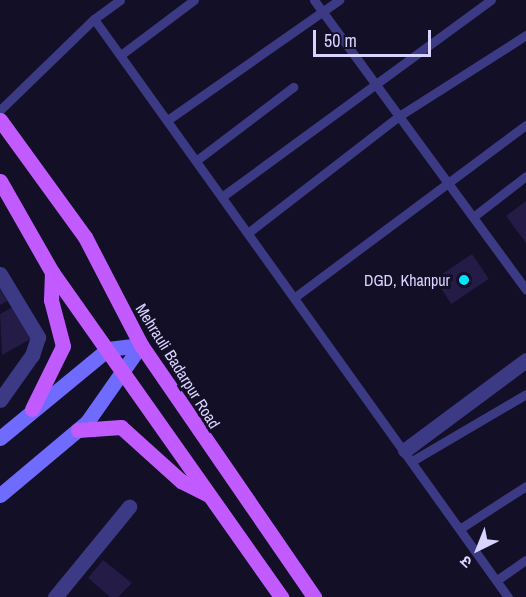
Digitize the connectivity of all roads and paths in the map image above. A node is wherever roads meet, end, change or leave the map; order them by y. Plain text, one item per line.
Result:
1 (120, 0) edge
2 (194, 0) edge
3 (314, 0) edge
4 (339, 0) edge
5 (491, 0) edge
6 (322, 11) junction
7 (94, 19) junction
8 (526, 35) edge
9 (122, 54) junction
10 (375, 82) junction
11 (293, 87) dead end
12 (0, 110) edge
13 (399, 116) junction
14 (169, 119) junction
15 (0, 120) edge
16 (526, 125) edge
17 (197, 160) junction
18 (526, 176) edge
19 (0, 182) edge
20 (449, 184) junction
21 (223, 196) junction
22 (473, 217) junction
23 (249, 232) junction
24 (52, 272) junction
25 (0, 274) edge
26 (526, 290) edge
27 (295, 297) junction
28 (141, 345) junction
29 (108, 349) junction
30 (526, 360) edge
31 (123, 371) junction
32 (526, 394) edge
33 (0, 400) edge
34 (32, 409) junction
35 (78, 430) junction
36 (0, 438) edge
37 (409, 456) junction
38 (526, 486) edge
39 (207, 494) junction
40 (0, 495) edge
41 (129, 507) dead end
42 (460, 528) junction
43 (526, 560) edge
44 (497, 580) junction
45 (55, 597) edge
46 (281, 597) edge
47 (314, 597) edge
48 (508, 597) edge

1 - 7 lane
2 - 9 lane
3 - 6 lane
4 - 6 lane
5 - 10 lane
6 - 10 lane
6 - 14 lane
7 - 9 lane
7 - 12 lane
8 - 13 lane
9 - 14 lane
10 - 13 lane
10 - 21 lane
11 - 17 lane
13 - 20 lane
13 - 23 lane
14 - 17 lane
15 - 28 main road, Mehrauli Badarpur Road
16 - 20 lane
17 - 21 lane
18 - 22 lane
19 - 24 main road
20 - 22 lane
20 - 27 lane
21 - 23 lane
22 - 26 lane
23 - 27 lane
24 - 29 main road
24 - 34 main road
25 - 33 street
27 - 37 lane
28 - 29 main road
28 - 31 main road
28 - 47 main road, Mehrauli Badarpur Road
29 - 31 main road
29 - 34 main road
30 - 37 street
31 - 35 main road
31 - 39 main road
32 - 37 lane
34 - 36 main road
35 - 39 main road
35 - 40 main road
37 - 42 lane
38 - 42 lane
39 - 46 main road
41 - 45 street
42 - 44 lane
43 - 44 lane
44 - 48 lane

